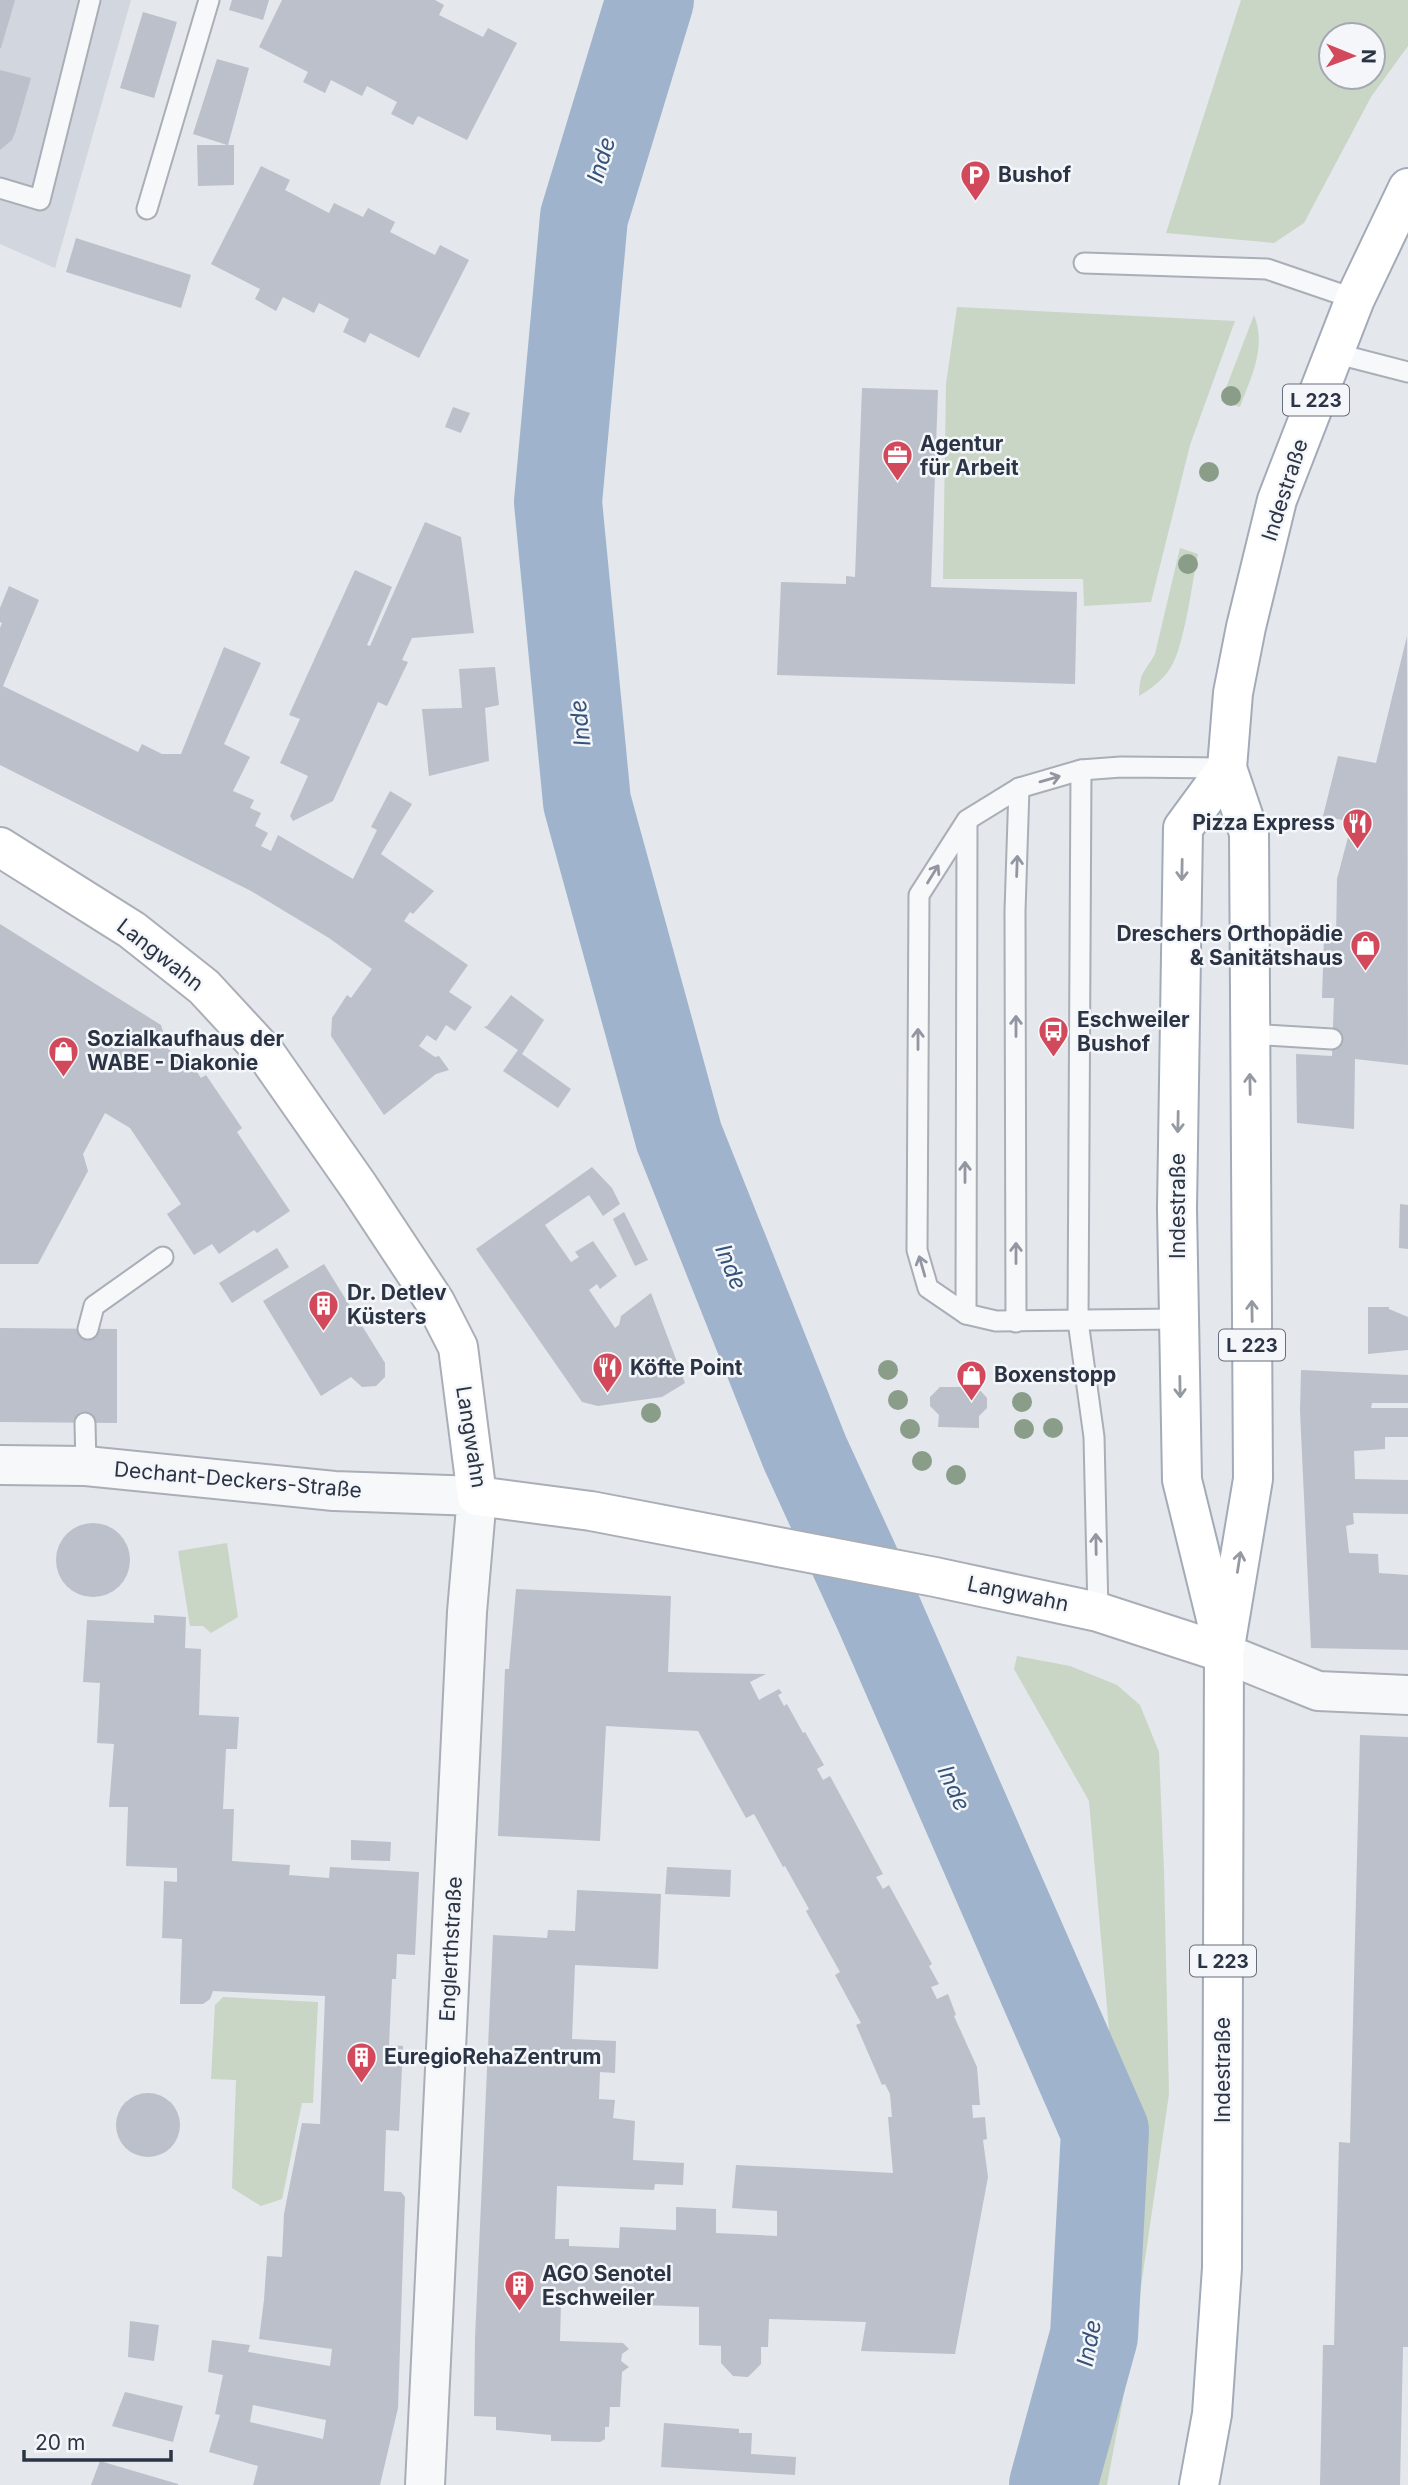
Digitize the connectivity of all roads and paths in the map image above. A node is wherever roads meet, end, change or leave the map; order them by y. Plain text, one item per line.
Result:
1 (90, 0) edge
2 (209, 0) edge
3 (0, 188) edge
4 (1408, 188) edge
5 (147, 209) dead end
6 (1084, 263) dead end
7 (1355, 299) junction
8 (1334, 353) junction
9 (1408, 372) edge
10 (1227, 768) junction
11 (1081, 770) junction
12 (1019, 788) junction
13 (967, 820) junction
14 (0, 846) edge
15 (1249, 1034) junction
16 (1332, 1039) dead end
17 (163, 1257) dead end
18 (966, 1314) junction
19 (1179, 1319) junction
20 (1078, 1321) junction
21 (1016, 1322) junction
22 (88, 1329) dead end
23 (85, 1423) dead end
24 (0, 1465) edge
25 (86, 1466) junction
26 (477, 1496) junction
27 (1098, 1612) junction
28 (1224, 1653) junction
29 (1408, 1695) edge
30 (425, 2485) edge
31 (1199, 2485) edge

1 - 3 lane
2 - 5 lane
4 - 7 main road, Indestraße / L 223
6 - 7 lane
7 - 8 main road, Indestraße / L 223
8 - 9 lane
8 - 10 main road, Indestraße / L 223
10 - 11 lane
10 - 15 main road, Indestraße / L 223
10 -> 19 main road, Indestraße / L 223
12 -> 11 lane
11 - 20 lane
12 - 13 lane
21 -> 12 lane
18 -> 13 lane
18 -> 13 lane
14 - 26 main road, Langwahn
15 - 16 lane
28 -> 15 main road, Indestraße / L 223
17 - 22 lane
18 - 21 lane
19 - 20 lane
19 -> 28 main road, Indestraße / L 223
20 - 21 lane
27 -> 20 lane
23 - 25 lane
24 - 25 street, Dechant-Deckers-Straße
25 - 26 street, Dechant-Deckers-Straße
26 - 27 main road, Langwahn
26 - 30 street, Englerthstraße
27 - 28 main road, Langwahn
28 - 29 street
28 - 31 main road, Indestraße / L 223

